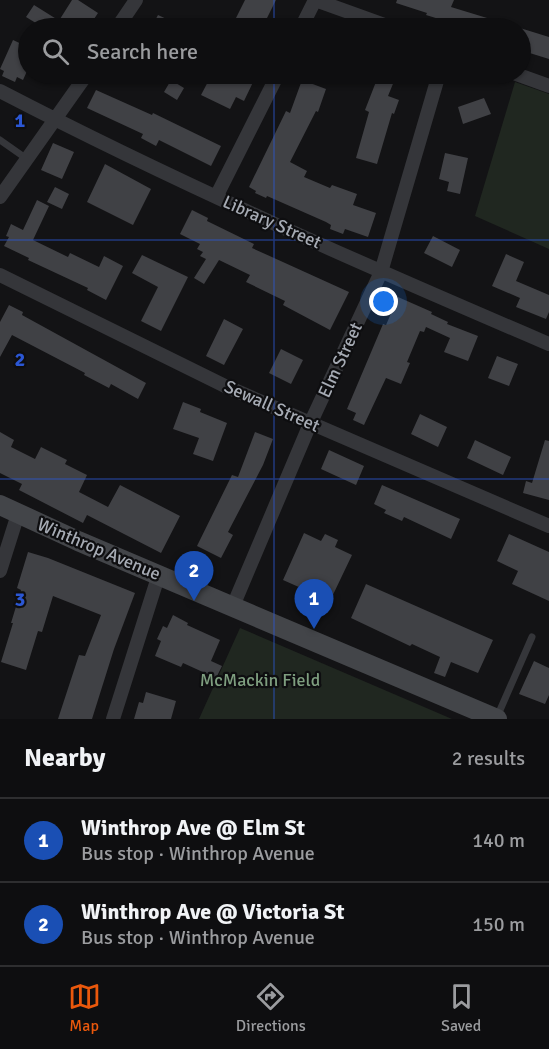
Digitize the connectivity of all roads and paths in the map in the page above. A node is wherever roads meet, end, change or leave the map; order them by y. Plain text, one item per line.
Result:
1 (136, 0) edge
2 (315, 0) edge
3 (124, 18) edge
4 (306, 18) edge
5 (365, 18) edge
6 (531, 79) edge
7 (80, 84) edge
8 (273, 84) edge
9 (436, 84) edge
10 (549, 86) edge
11 (0, 91) edge
12 (56, 120) junction
13 (0, 140) edge
14 (27, 159) junction
15 (0, 197) edge
16 (216, 197) junction
17 (381, 272) junction
18 (0, 275) edge
19 (549, 344) edge
20 (310, 424) junction
21 (0, 505) edge
22 (18, 514) junction
23 (549, 526) edge
24 (0, 571) edge
25 (159, 574) junction
26 (232, 606) junction
27 (532, 637) dead end
28 (113, 719) edge
29 (497, 719) edge

1 - 3 street
2 - 4 street
2 - 5 street
6 - 10 street
7 - 12 street
8 - 16 street
9 - 17 street, Elm Street
11 - 12 street, Library Street
12 - 14 street
12 - 16 street, Library Street
13 - 14 lane
14 - 15 street
16 - 17 street, Library Street
17 - 19 street, Library Street
17 - 20 street, Elm Street
18 - 20 street, Sewall Street
20 - 23 street, Sewall Street
20 - 26 street, Elm Street
21 - 22 main road, Winthrop Avenue
22 - 24 street
22 - 25 main road, Winthrop Avenue
25 - 26 main road, Winthrop Avenue
25 - 28 street
26 - 29 main road, Winthrop Avenue
27 - 29 lane

